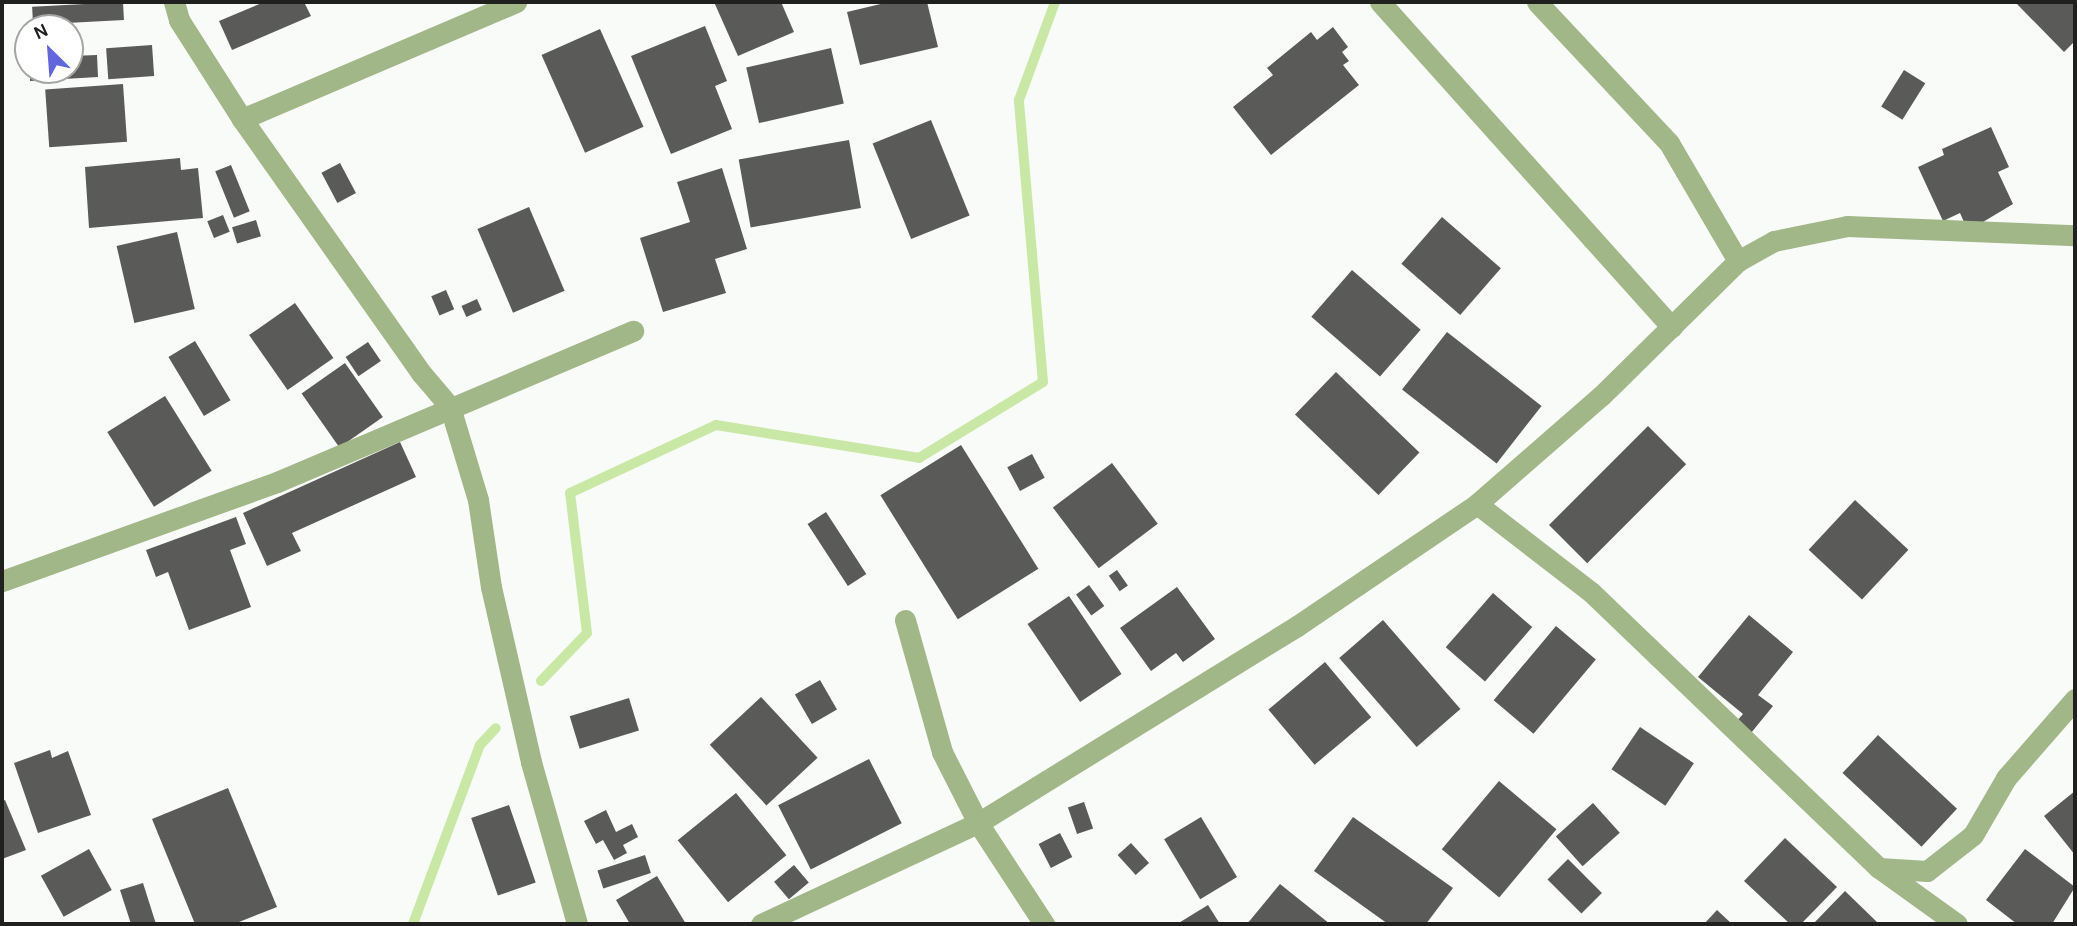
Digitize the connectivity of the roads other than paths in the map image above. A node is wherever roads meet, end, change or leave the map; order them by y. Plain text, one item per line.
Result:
1 (174, 2) edge
2 (516, 2) edge
3 (1380, 2) edge
4 (1537, 2) edge
5 (242, 119) junction
6 (2075, 235) edge
7 (1738, 261) junction
8 (1672, 327) junction
9 (633, 331) dead end
10 (450, 407) junction
11 (1476, 504) junction
12 (2, 581) edge
13 (905, 620) dead end
14 (2075, 699) edge
15 (978, 823) junction
16 (1879, 869) junction
17 (577, 924) edge
18 (761, 924) edge
19 (1044, 924) edge
20 (1956, 924) edge

1 - 5 street
2 - 5 street
3 - 8 street
4 - 7 street
5 - 10 street
6 - 7 street
7 - 8 street
8 - 11 street
9 - 10 street
10 - 12 street
10 - 17 street
11 - 15 street
11 - 16 street
13 - 15 street
14 - 16 street
15 - 18 street
15 - 19 street
16 - 20 street

